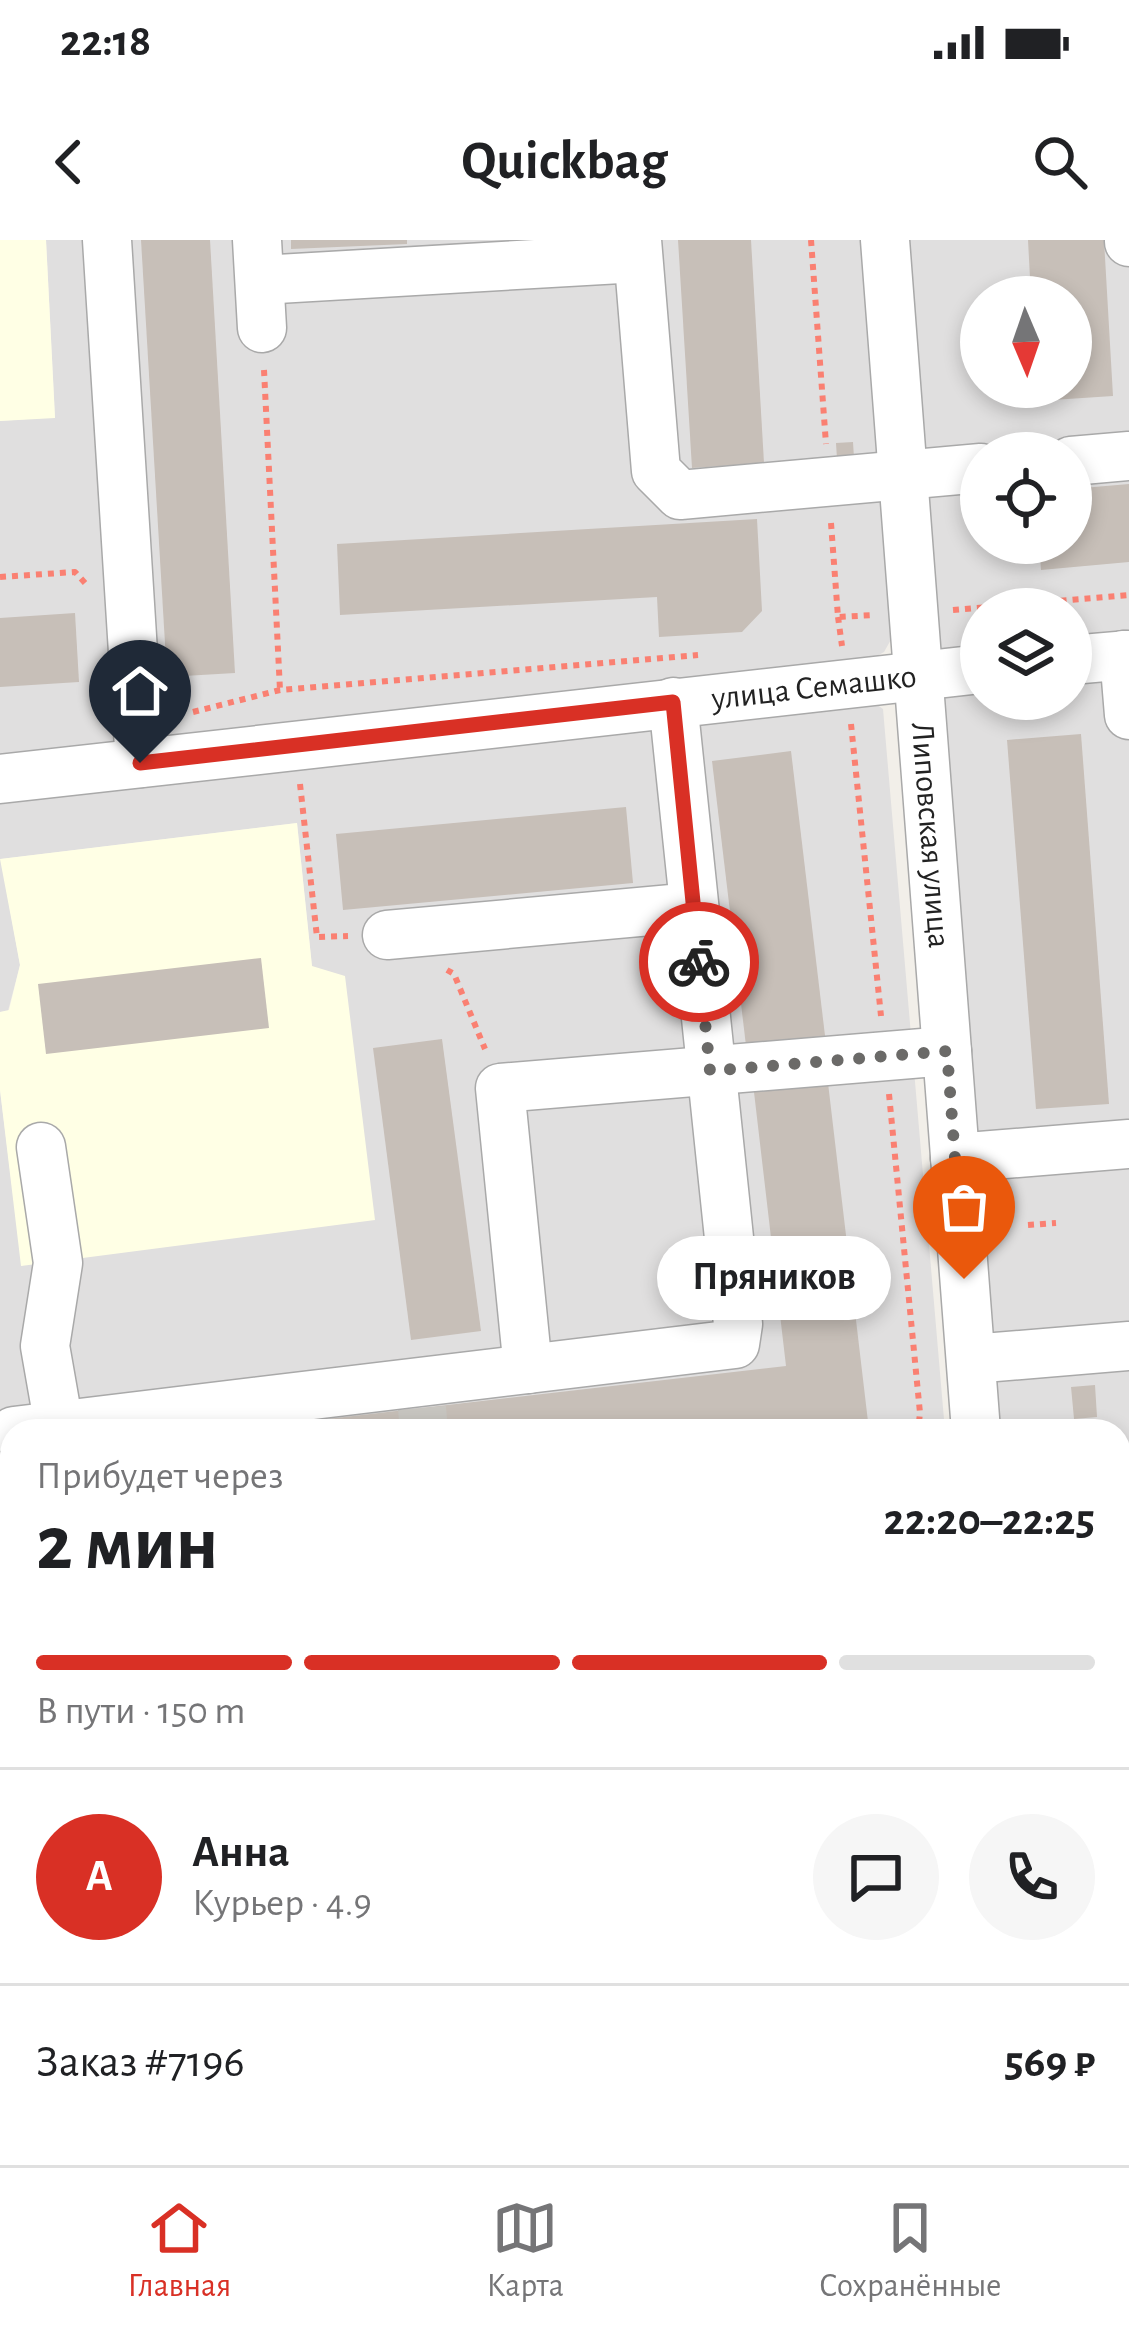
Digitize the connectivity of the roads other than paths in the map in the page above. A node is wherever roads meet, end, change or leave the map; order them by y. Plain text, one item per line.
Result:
1 (107, 240) edge
2 (885, 240) edge
3 (637, 249) edge
4 (258, 260) edge
5 (262, 328) road end
6 (1129, 456) edge
7 (1092, 459) edge
8 (960, 470) edge
9 (903, 475) junction
10 (1126, 655) edge
11 (1092, 658) edge
12 (960, 670) edge
13 (918, 674) junction
14 (673, 702) junction
15 (1129, 715) edge
16 (139, 745) junction
17 (0, 779) edge
18 (694, 907) junction
19 (388, 934) dead end
20 (947, 1051) junction
21 (710, 1071) junction
22 (1129, 1144) edge
23 (41, 1147) dead end
24 (955, 1157) junction
25 (1129, 1346) edge
26 (970, 1359) junction
27 (528, 1369) junction
28 (27, 1419) edge
29 (149, 1419) edge
30 (975, 1419) edge

1 - 16 street
2 - 9 street, Липовская улица
3 - 4 street
3 - 9 street
4 - 5 street
6 - 7 street
8 - 9 street
9 - 13 street, Липовская улица
10 - 11 street
10 - 15 street
12 - 13 street, улица Семашко
13 - 14 street, улица Семашко
13 - 20 street, Липовская улица
14 - 16 street, улица Семашко
14 - 18 street
16 - 17 street, улица Семашко
18 - 19 street
18 - 21 street
20 - 21 street
20 - 24 street, Липовская улица
21 - 27 street
21 - 27 street
22 - 24 street
23 - 28 street
24 - 26 street, Липовская улица
25 - 26 street
26 - 30 street, Липовская улица
27 - 29 street

